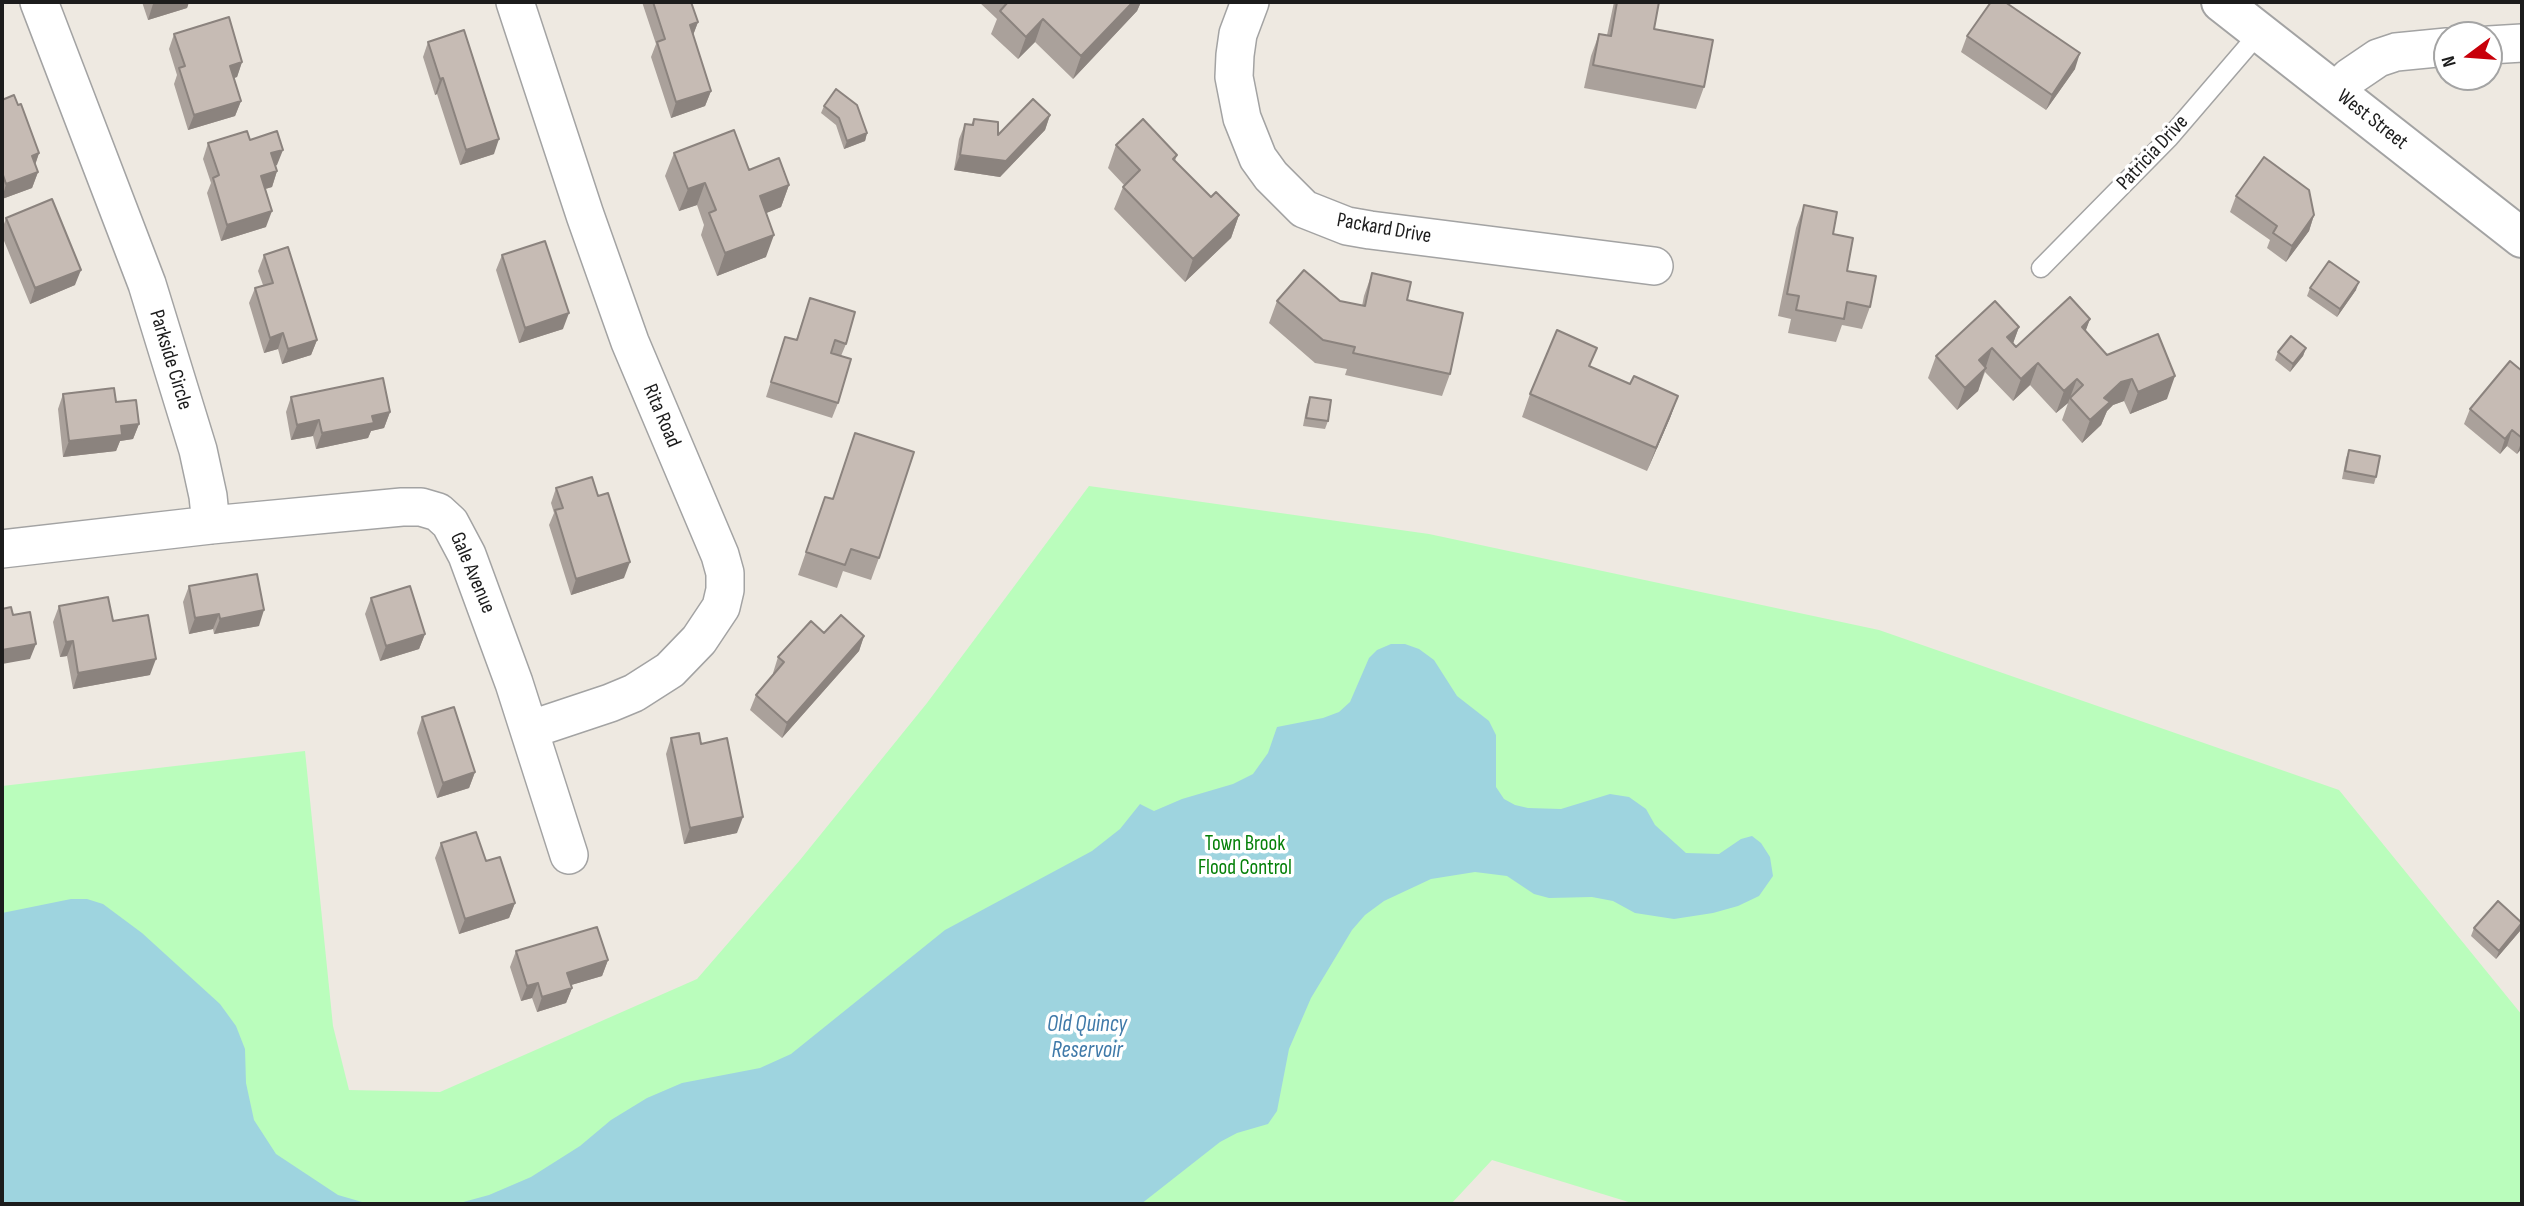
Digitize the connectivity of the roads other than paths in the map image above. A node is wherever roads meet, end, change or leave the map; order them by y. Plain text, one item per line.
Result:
1 (39, 2) edge
2 (516, 2) edge
3 (1250, 2) edge
4 (2221, 2) edge
5 (2260, 33) junction
6 (2522, 43) edge
7 (2503, 44) edge
8 (2433, 48) edge
9 (2336, 92) junction
10 (2522, 238) edge
11 (1654, 267) dead end
12 (2041, 268) dead end
13 (211, 524) junction
14 (2, 549) edge
15 (529, 730) junction
16 (569, 855) dead end

1 - 13 street, Parkside Circle
2 - 15 street, Rita Road
3 - 11 street, Packard Drive
4 - 5 street, West Street
5 - 9 street, West Street
5 - 12 lane, Patricia Drive
6 - 7 street
8 - 9 street
9 - 10 street, West Street
13 - 14 street
13 - 15 street, Gale Avenue
15 - 16 street, Gale Avenue

